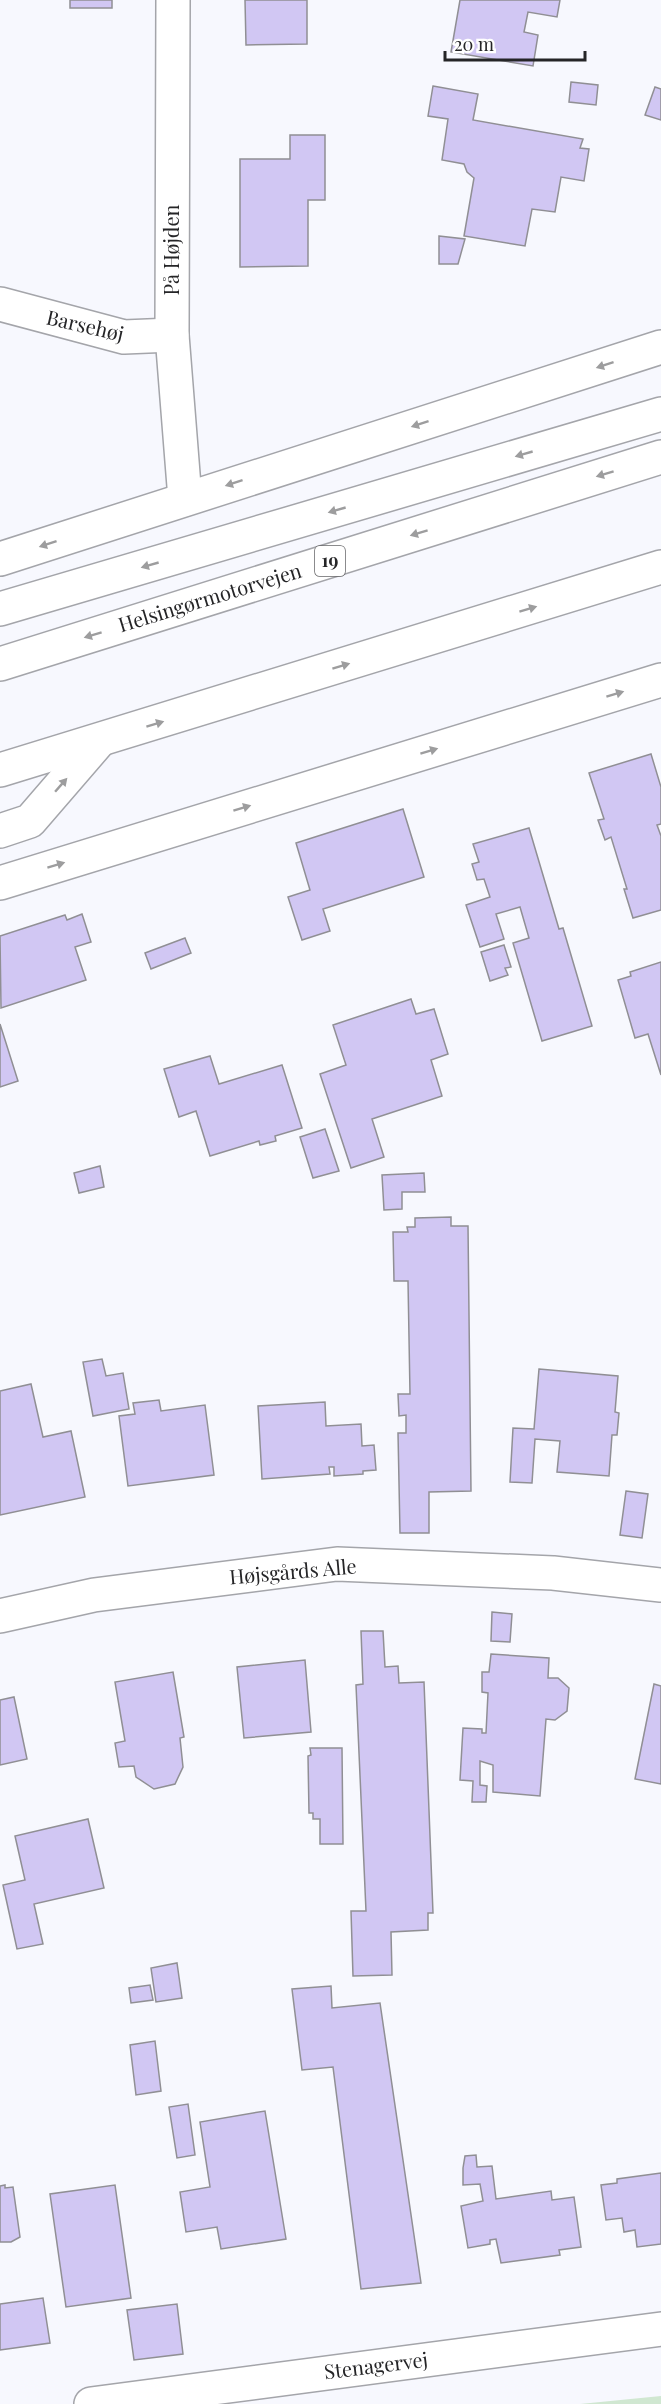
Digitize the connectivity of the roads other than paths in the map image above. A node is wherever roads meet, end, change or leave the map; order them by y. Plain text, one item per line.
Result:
1 (173, 0) edge
2 (0, 304) edge
3 (172, 335) junction
4 (661, 347) edge
5 (661, 414) edge
6 (661, 457) edge
7 (185, 499) junction
8 (0, 560) edge
9 (661, 567) edge
10 (0, 609) edge
11 (0, 664) edge
12 (661, 680) edge
13 (99, 741) junction
14 (0, 770) edge
15 (0, 831) edge
16 (0, 883) edge
17 (661, 1585) edge
18 (0, 1616) edge
19 (661, 2329) edge
20 (179, 2398) edge
21 (91, 2404) edge

1 - 3 main road, På Højden
2 - 3 main road, Barsehøj
3 - 7 main road, På Højden
4 -> 7 main road
5 -> 10 main road
6 -> 11 main road, Helsingørmotorvejen / 19
7 -> 8 main road
13 -> 9 main road
16 -> 12 main road
13 - 14 main road
15 -> 13 main road
17 - 18 main road, Højsgårds Alle
19 - 20 main road, Stenagervej
20 - 21 main road, Stenagervej

